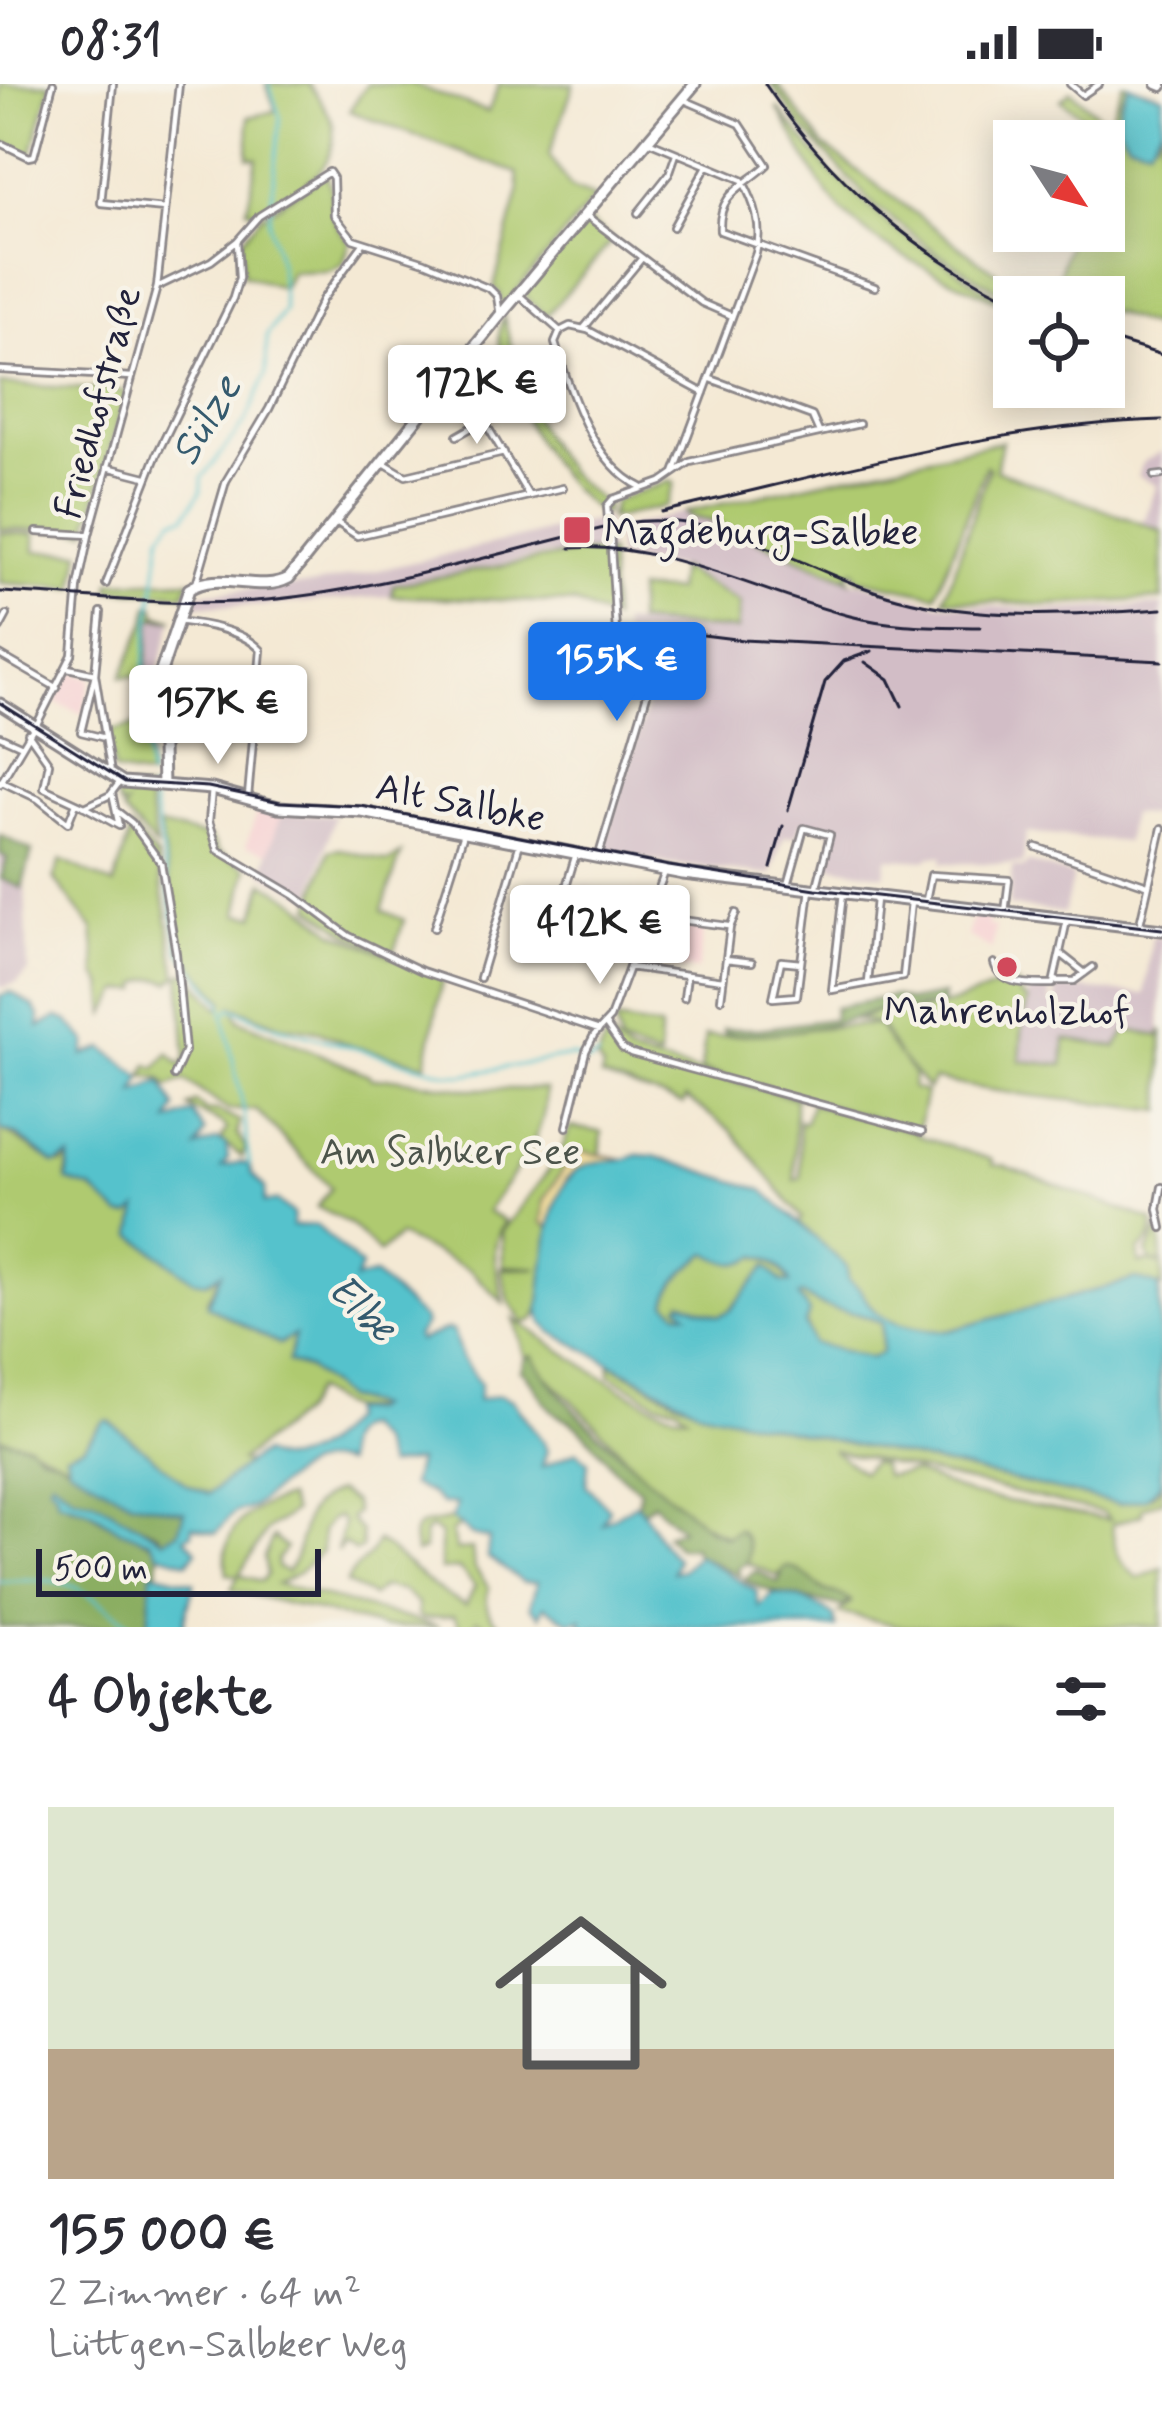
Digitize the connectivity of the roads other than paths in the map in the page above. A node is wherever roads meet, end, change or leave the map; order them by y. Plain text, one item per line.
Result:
1 (53, 84) edge
2 (113, 84) edge
3 (179, 84) edge
4 (695, 84) edge
5 (1070, 84) edge
6 (1099, 84) edge
7 (682, 99) junction
8 (648, 142) junction
9 (0, 143) edge
10 (676, 154) junction
11 (706, 166) junction
12 (744, 182) junction
13 (594, 208) junction
14 (165, 209) junction
15 (638, 213) dead end
16 (673, 226) dead end
17 (237, 241) junction
18 (363, 244) junction
19 (758, 244) junction
20 (642, 258) junction
21 (157, 286) junction
22 (875, 287) dead end
23 (519, 295) junction
24 (500, 316) junction
25 (732, 316) junction
26 (583, 328) junction
27 (560, 331) junction
28 (0, 370) edge
29 (455, 374) junction
30 (132, 377) junction
31 (710, 379) junction
32 (704, 393) junction
33 (485, 420) junction
34 (859, 424) dead end
35 (819, 432) junction
36 (457, 436) dead end
37 (504, 453) junction
38 (384, 463) junction
39 (107, 467) junction
40 (674, 473) junction
41 (146, 477) junction
42 (629, 480) junction
43 (563, 488) dead end
44 (643, 488) junction
45 (628, 493) junction
46 (529, 496) junction
47 (336, 522) junction
48 (37, 532) dead end
49 (89, 535) junction
50 (106, 584) dead end
51 (196, 584) junction
52 (101, 612) dead end
53 (7, 615) dead end
54 (177, 621) junction
55 (0, 628) edge
56 (0, 655) edge
57 (68, 668) junction
58 (95, 674) junction
59 (159, 680) junction
60 (57, 688) junction
61 (0, 704) edge
62 (160, 722) junction
63 (33, 728) junction
64 (0, 736) edge
65 (105, 738) junction
66 (20, 745) junction
67 (116, 780) junction
68 (0, 782) edge
69 (163, 785) junction
70 (44, 788) junction
71 (212, 789) junction
72 (112, 793) junction
73 (248, 797) junction
74 (38, 799) junction
75 (76, 803) junction
76 (85, 808) junction
77 (118, 812) junction
78 (1162, 828) edge
79 (464, 833) junction
80 (520, 843) junction
81 (1036, 847) dead end
82 (576, 854) junction
83 (598, 858) junction
84 (1150, 871) junction
85 (665, 872) junction
86 (1162, 874) edge
87 (660, 885) junction
88 (788, 885) junction
89 (1147, 885) junction
90 (813, 889) junction
91 (843, 892) junction
92 (877, 895) junction
93 (911, 898) junction
94 (926, 900) junction
95 (1005, 912) junction
96 (736, 913) dead end
97 (656, 917) junction
98 (1067, 920) junction
99 (645, 923) junction
100 (730, 927) junction
101 (434, 928) dead end
102 (1139, 928) junction
103 (1162, 930) edge
104 (1061, 955) junction
105 (545, 956) dead end
106 (726, 959) junction
107 (752, 962) dead end
108 (801, 963) junction
109 (994, 963) dead end
110 (629, 967) junction
111 (1093, 967) dead end
112 (1085, 973) junction
113 (687, 976) junction
114 (479, 977) dead end
115 (723, 980) junction
116 (1054, 980) junction
117 (868, 983) junction
118 (684, 998) dead end
119 (721, 999) dead end
120 (602, 1027) junction
121 (174, 1076) dead end
122 (567, 1127) dead end
123 (922, 1132) dead end
124 (1162, 1187) edge
125 (1162, 1228) edge

1 - 9 street
2 - 14 street
3 - 14 street, Friedhofstraße
4 - 7 main road
5 - 6 street
7 - 8 main road
7 - 12 street
8 - 10 street
8 - 13 main road
10 - 11 street
10 - 15 street
11 - 12 street
11 - 16 street
12 - 19 street
12 - 19 street
13 - 20 street
13 - 23 main road
14 - 21 street, Friedhofstraße
17 - 18 street
17 - 21 street
17 - 41 street
18 - 24 street
18 - 51 street
19 - 22 street
19 - 25 street
20 - 25 street
20 - 26 street
21 - 30 street, Friedhofstraße
23 - 24 main road
23 - 27 street
24 - 29 main road
25 - 31 street
26 - 27 street
26 - 32 street
27 - 42 street
28 - 30 street
29 - 33 street
29 - 38 main road
30 - 39 street, Friedhofstraße
31 - 32 street
31 - 35 street
32 - 40 street
33 - 36 street
33 - 37 street
34 - 35 street
35 - 40 street
37 - 38 street
37 - 46 street
38 - 47 main road
39 - 41 street
39 - 49 street, Friedhofstraße
40 - 44 street
41 - 50 street
42 - 44 street
42 - 45 street
43 - 46 street
44 - 45 street
45 - 83 street, bridge
46 - 47 street
47 - 51 main road
48 - 49 street
49 - 57 street, Friedhofstraße
51 - 54 main road
52 - 58 street
53 - 55 street
54 - 59 main road
54 - 73 street
56 - 60 street
57 - 58 street
57 - 60 street, Friedhofstraße
58 - 65 street
58 - 65 street
59 - 62 main road
59 - 62 street
60 - 63 street, Friedhofstraße
61 - 63 main road, Alt Salbke
62 - 69 main road
63 - 66 street, Friedhofstraße
63 - 67 main road, Alt Salbke
63 - 70 street
64 - 66 street
65 - 67 street
66 - 68 street, Friedhofstraße
67 - 69 main road, Alt Salbke
67 - 72 street
68 - 74 street
69 - 71 main road, Alt Salbke
70 - 74 street
70 - 75 street
71 - 73 main road, Alt Salbke
71 - 120 street
72 - 76 street
72 - 77 street
73 - 79 main road, Alt Salbke
74 - 75 street
75 - 76 street
76 - 77 street
77 - 121 street
78 - 84 street
79 - 80 main road, Alt Salbke
79 - 101 street
80 - 82 main road, Alt Salbke
80 - 114 street
81 - 89 street
82 - 83 main road, Alt Salbke
82 - 105 street, Alt Salbke
83 - 85 main road, Alt Salbke
84 - 86 street
84 - 89 street
85 - 87 street
85 - 88 main road, Alt Salbke
87 - 97 street
87 - 99 street
88 - 90 main road, Alt Salbke
88 - 90 street
89 - 102 street
90 - 91 main road, Alt Salbke
90 - 108 street
91 - 92 main road, Alt Salbke
91 - 117 street
92 - 93 main road, Alt Salbke
92 - 117 street
93 - 94 main road, Alt Salbke
93 - 117 street
94 - 95 main road, Alt Salbke
94 - 95 street
95 - 98 main road, Alt Salbke
96 - 100 street
97 - 99 street
97 - 100 street
98 - 102 main road, Alt Salbke
98 - 104 street
99 - 110 street
100 - 106 street
102 - 103 main road, Alt Salbke
104 - 112 street
104 - 116 street
106 - 107 street
106 - 115 street
108 - 108 street
109 - 116 street
110 - 113 street
110 - 120 street
111 - 112 street
112 - 116 street
113 - 115 street
113 - 118 street
115 - 119 street
120 - 122 street
120 - 123 street
124 - 125 street

